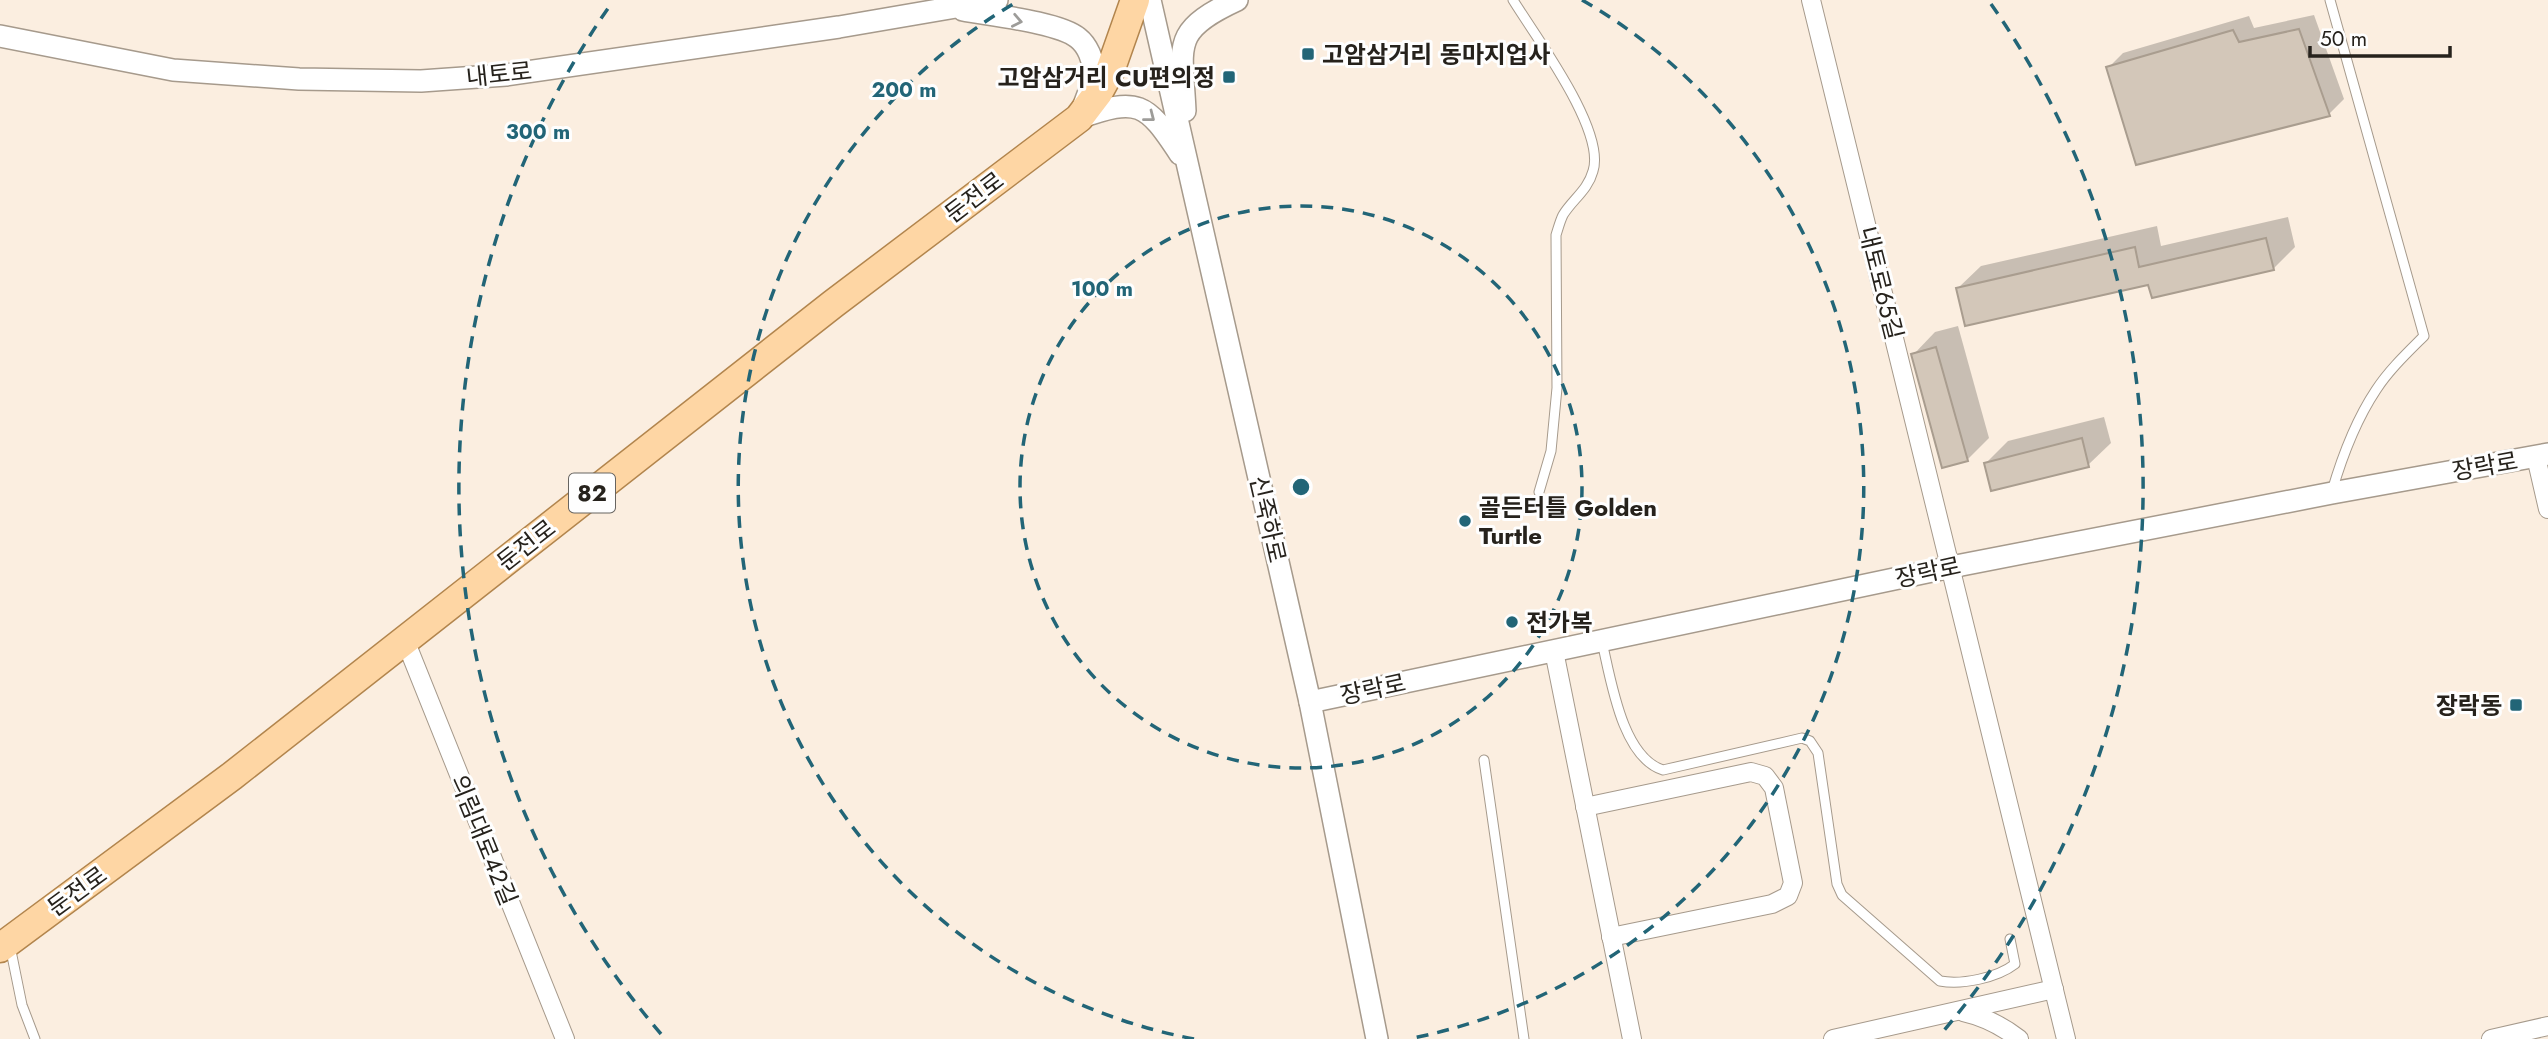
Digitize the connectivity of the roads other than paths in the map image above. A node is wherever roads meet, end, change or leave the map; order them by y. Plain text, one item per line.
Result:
1 (997, 0) edge
2 (1135, 0) edge
3 (1150, 0) edge
4 (1237, 0) edge
5 (1513, 0) edge
6 (1811, 0) edge
7 (2330, 0) edge
8 (950, 8) junction
9 (0, 36) edge
10 (1079, 118) junction
11 (1188, 165) junction
12 (2542, 456) edge
13 (1539, 492) dead end
14 (2332, 493) junction
15 (2548, 509) edge
16 (1951, 566) junction
17 (405, 640) junction
18 (1601, 640) junction
19 (1554, 651) junction
20 (1310, 702) junction
21 (1484, 760) dead end
22 (1585, 807) junction
23 (1611, 937) junction
24 (2010, 939) dead end
25 (4, 944) edge
26 (2054, 989) junction
27 (1957, 1011) junction
28 (2548, 1026) edge
29 (35, 1039) edge
30 (565, 1039) edge
31 (1377, 1039) edge
32 (1524, 1039) edge
33 (1632, 1039) edge
34 (1833, 1039) edge
35 (2019, 1039) edge
36 (2066, 1039) edge
37 (2491, 1039) edge

1 - 8 street, 내토로
2 - 10 main road, 둔전로 / 82
3 - 11 street, 신죽하로
4 - 11 street
5 - 13 lane
6 - 16 street, 내토로65길
7 - 14 lane
8 - 9 street, 내토로
8 -> 10 street
10 -> 11 street
10 - 17 main road, 둔전로 / 82
11 - 20 street, 신죽하로
12 - 14 street, 장락로
12 - 15 street
14 - 16 street, 장락로
16 - 18 street, 장락로
16 - 26 street, 내토로65길
17 - 25 main road, 둔전로 / 82
17 - 30 street, 의림대로42길
18 - 19 street, 장락로
18 - 24 lane
19 - 20 street, 장락로
19 - 22 street
20 - 31 street, 신죽하로
21 - 32 lane
22 - 23 street
22 - 23 street
23 - 33 street
25 - 29 lane
26 - 27 street
26 - 36 street, 내토로65길
27 - 34 street
27 - 35 street
28 - 37 street

